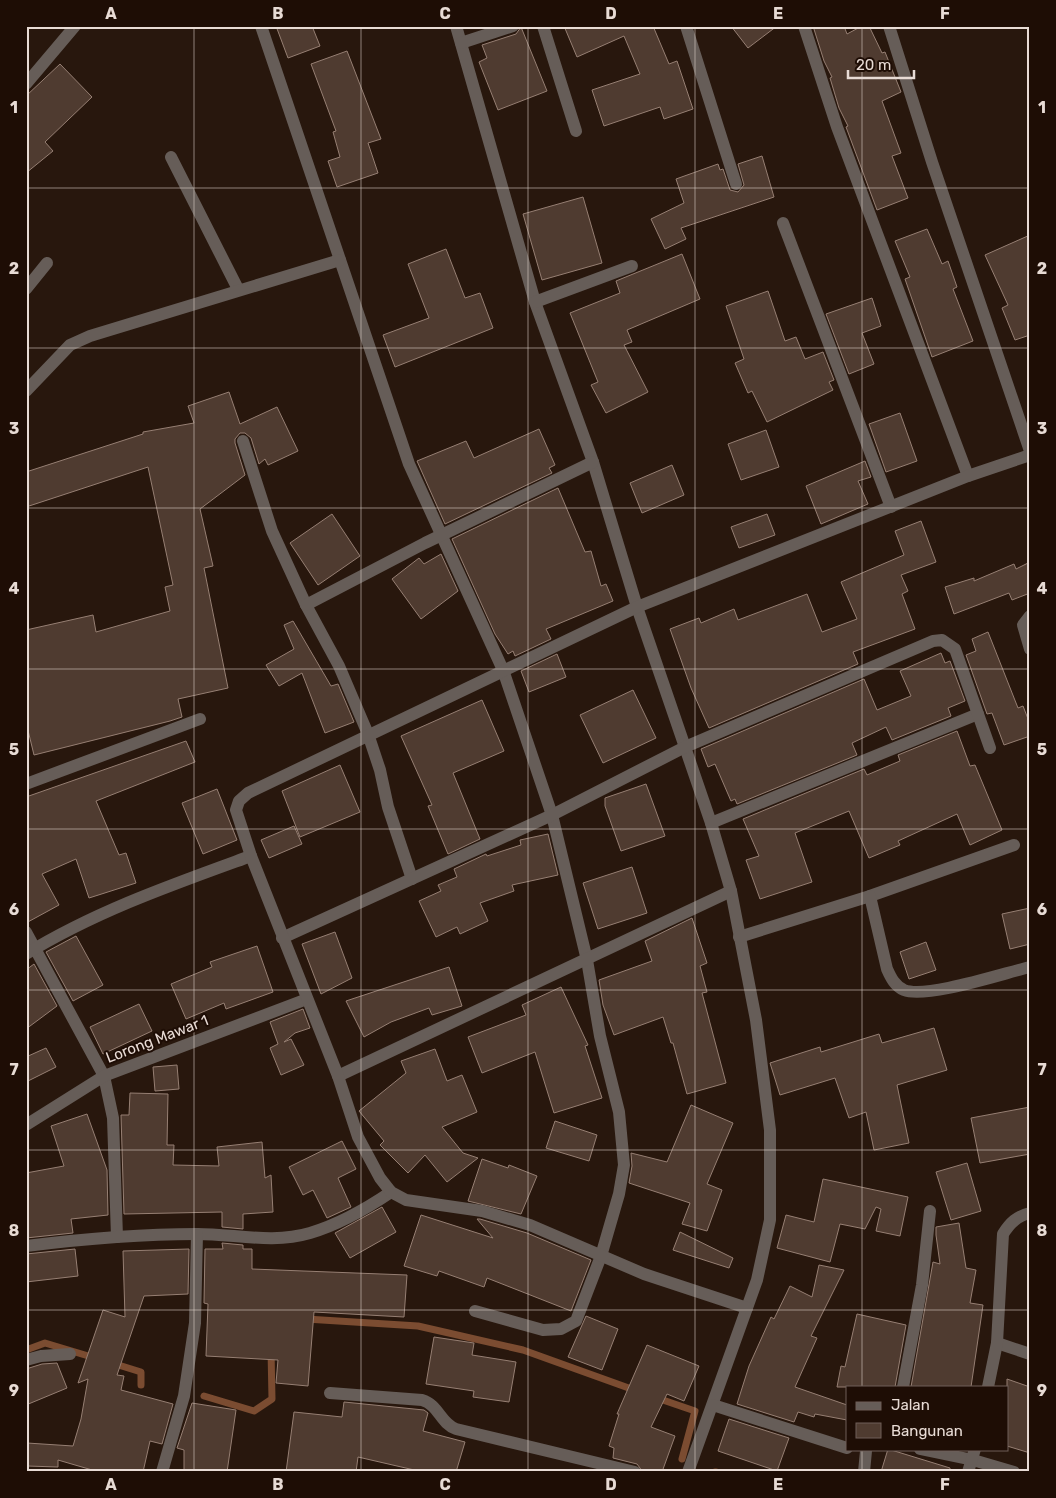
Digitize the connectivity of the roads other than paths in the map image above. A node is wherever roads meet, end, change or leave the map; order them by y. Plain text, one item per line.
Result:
1 (75, 26) edge
2 (261, 26) edge
3 (456, 26) edge
4 (513, 26) edge
5 (543, 26) edge
6 (686, 26) edge
7 (804, 26) edge
8 (889, 26) edge
9 (461, 43) junction
10 (26, 84) edge
11 (576, 131) dead end
12 (171, 156) dead end
13 (736, 184) dead end
14 (783, 223) dead end
15 (340, 260) junction
16 (47, 263) dead end
17 (632, 266) dead end
18 (26, 289) edge
19 (238, 289) junction
20 (535, 302) junction
21 (26, 391) edge
22 (243, 440) dead end
23 (1030, 453) edge
24 (593, 462) junction
25 (968, 476) junction
26 (890, 507) junction
27 (441, 537) junction
28 (306, 605) junction
29 (637, 607) junction
30 (1030, 616) edge
31 (1030, 649) edge
32 (503, 670) junction
33 (978, 714) junction
34 (200, 719) dead end
35 (368, 734) junction
36 (685, 747) junction
37 (990, 748) dead end
38 (26, 784) edge
39 (552, 815) junction
40 (712, 823) junction
41 (1014, 845) dead end
42 (251, 856) junction
43 (412, 879) junction
44 (730, 891) junction
45 (870, 896) junction
46 (26, 932) edge
47 (739, 937) junction
48 (282, 938) junction
49 (31, 951) edge
50 (587, 960) junction
51 (1030, 967) edge
52 (307, 999) junction
53 (104, 1076) junction
54 (338, 1076) junction
55 (26, 1125) edge
56 (391, 1192) junction
57 (930, 1211) dead end
58 (1030, 1213) edge
59 (197, 1234) junction
60 (117, 1237) junction
61 (26, 1246) edge
62 (601, 1256) junction
63 (746, 1308) junction
64 (475, 1311) dead end
65 (997, 1343) junction
66 (70, 1354) dead end
67 (1030, 1354) edge
68 (26, 1360) edge
69 (903, 1386) edge
70 (988, 1386) edge
71 (330, 1393) dead end
72 (713, 1406) junction
73 (846, 1448) edge
74 (870, 1450) edge
75 (925, 1450) edge
76 (972, 1460) edge
77 (162, 1472) edge
78 (635, 1472) edge
79 (688, 1472) edge
80 (864, 1472) edge
81 (1014, 1472) edge

1 - 10 street
2 - 15 street
3 - 9 street
4 - 9 street
5 - 11 street
6 - 13 street
7 - 25 street
8 - 23 street
9 - 20 street
12 - 19 street
14 - 26 street
15 - 19 street
15 - 27 street
16 - 18 street
17 - 20 street
19 - 21 street
20 - 24 street
22 - 28 street
23 - 25 street
24 - 27 street
24 - 29 street
25 - 26 street
26 - 29 street
27 - 28 street
27 - 32 street
28 - 35 street
29 - 32 street
29 - 36 street
30 - 31 street
32 - 35 street
32 - 39 street
33 - 36 street
33 - 37 street
33 - 40 street
34 - 38 street
35 - 42 street
35 - 43 street
36 - 39 street
36 - 40 street
39 - 43 street
39 - 50 street
40 - 44 street
41 - 45 street
42 - 48 street
42 - 49 street
43 - 48 street
44 - 47 street
44 - 50 street
45 - 47 street
45 - 51 street
46 - 49 street
47 - 63 street
48 - 52 street
49 - 53 street
50 - 54 street
50 - 62 street
52 - 53 street, Lorong Mawar 1
52 - 54 street
53 - 55 street, Lorong Mawar 1
53 - 60 street
54 - 56 street
56 - 59 street
56 - 62 street
57 - 69 street
58 - 65 street
59 - 60 street
59 - 77 street
60 - 61 street
62 - 63 street
62 - 64 street
63 - 72 street
65 - 67 street
65 - 70 street
66 - 68 street
71 - 78 street
72 - 73 street
72 - 79 street
74 - 80 street
75 - 76 street
76 - 81 street

